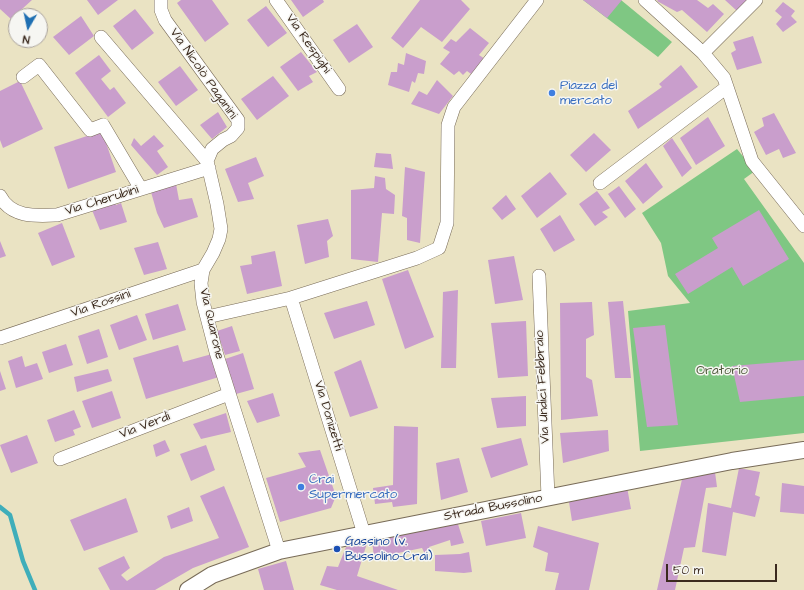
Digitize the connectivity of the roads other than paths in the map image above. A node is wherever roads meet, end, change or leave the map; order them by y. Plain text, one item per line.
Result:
1 (161, 0) edge
2 (276, 0) edge
3 (537, 0) edge
4 (645, 0) edge
5 (756, 0) edge
6 (101, 37) dead end
7 (703, 53) junction
8 (23, 77) dead end
9 (727, 86) junction
10 (339, 89) dead end
11 (208, 165) junction
12 (600, 183) dead end
13 (141, 189) junction
14 (0, 196) edge
15 (804, 226) edge
16 (203, 270) junction
17 (538, 276) dead end
18 (291, 298) junction
19 (207, 317) junction
20 (0, 338) edge
21 (229, 394) junction
22 (804, 450) edge
23 (60, 459) dead end
24 (548, 497) junction
25 (364, 534) junction
26 (278, 551) junction
27 (188, 590) edge

1 - 11 street, Via Nicolò Paganini
2 - 10 street, Via Respighi
3 - 18 street
4 - 7 street
5 - 7 street
6 - 11 street, Via Quarone
7 - 9 street
8 - 13 street
9 - 12 street
9 - 15 street
11 - 13 street, Via Cherubini
11 - 16 street, Via Quarone
13 - 14 street, Via Cherubini
16 - 19 street, Via Quarone
16 - 20 street, Via Rossini
17 - 24 street, Via Undici Febbraio
18 - 19 street
18 - 25 street, Via Donizetti
19 - 21 street, Via Quarone
21 - 23 street, Via Verdi
21 - 26 street, Via Quarone
22 - 24 street, Strada Bussolino
24 - 25 street, Strada Bussolino
25 - 26 street, Strada Bussolino
26 - 27 street, Strada Bussolino

